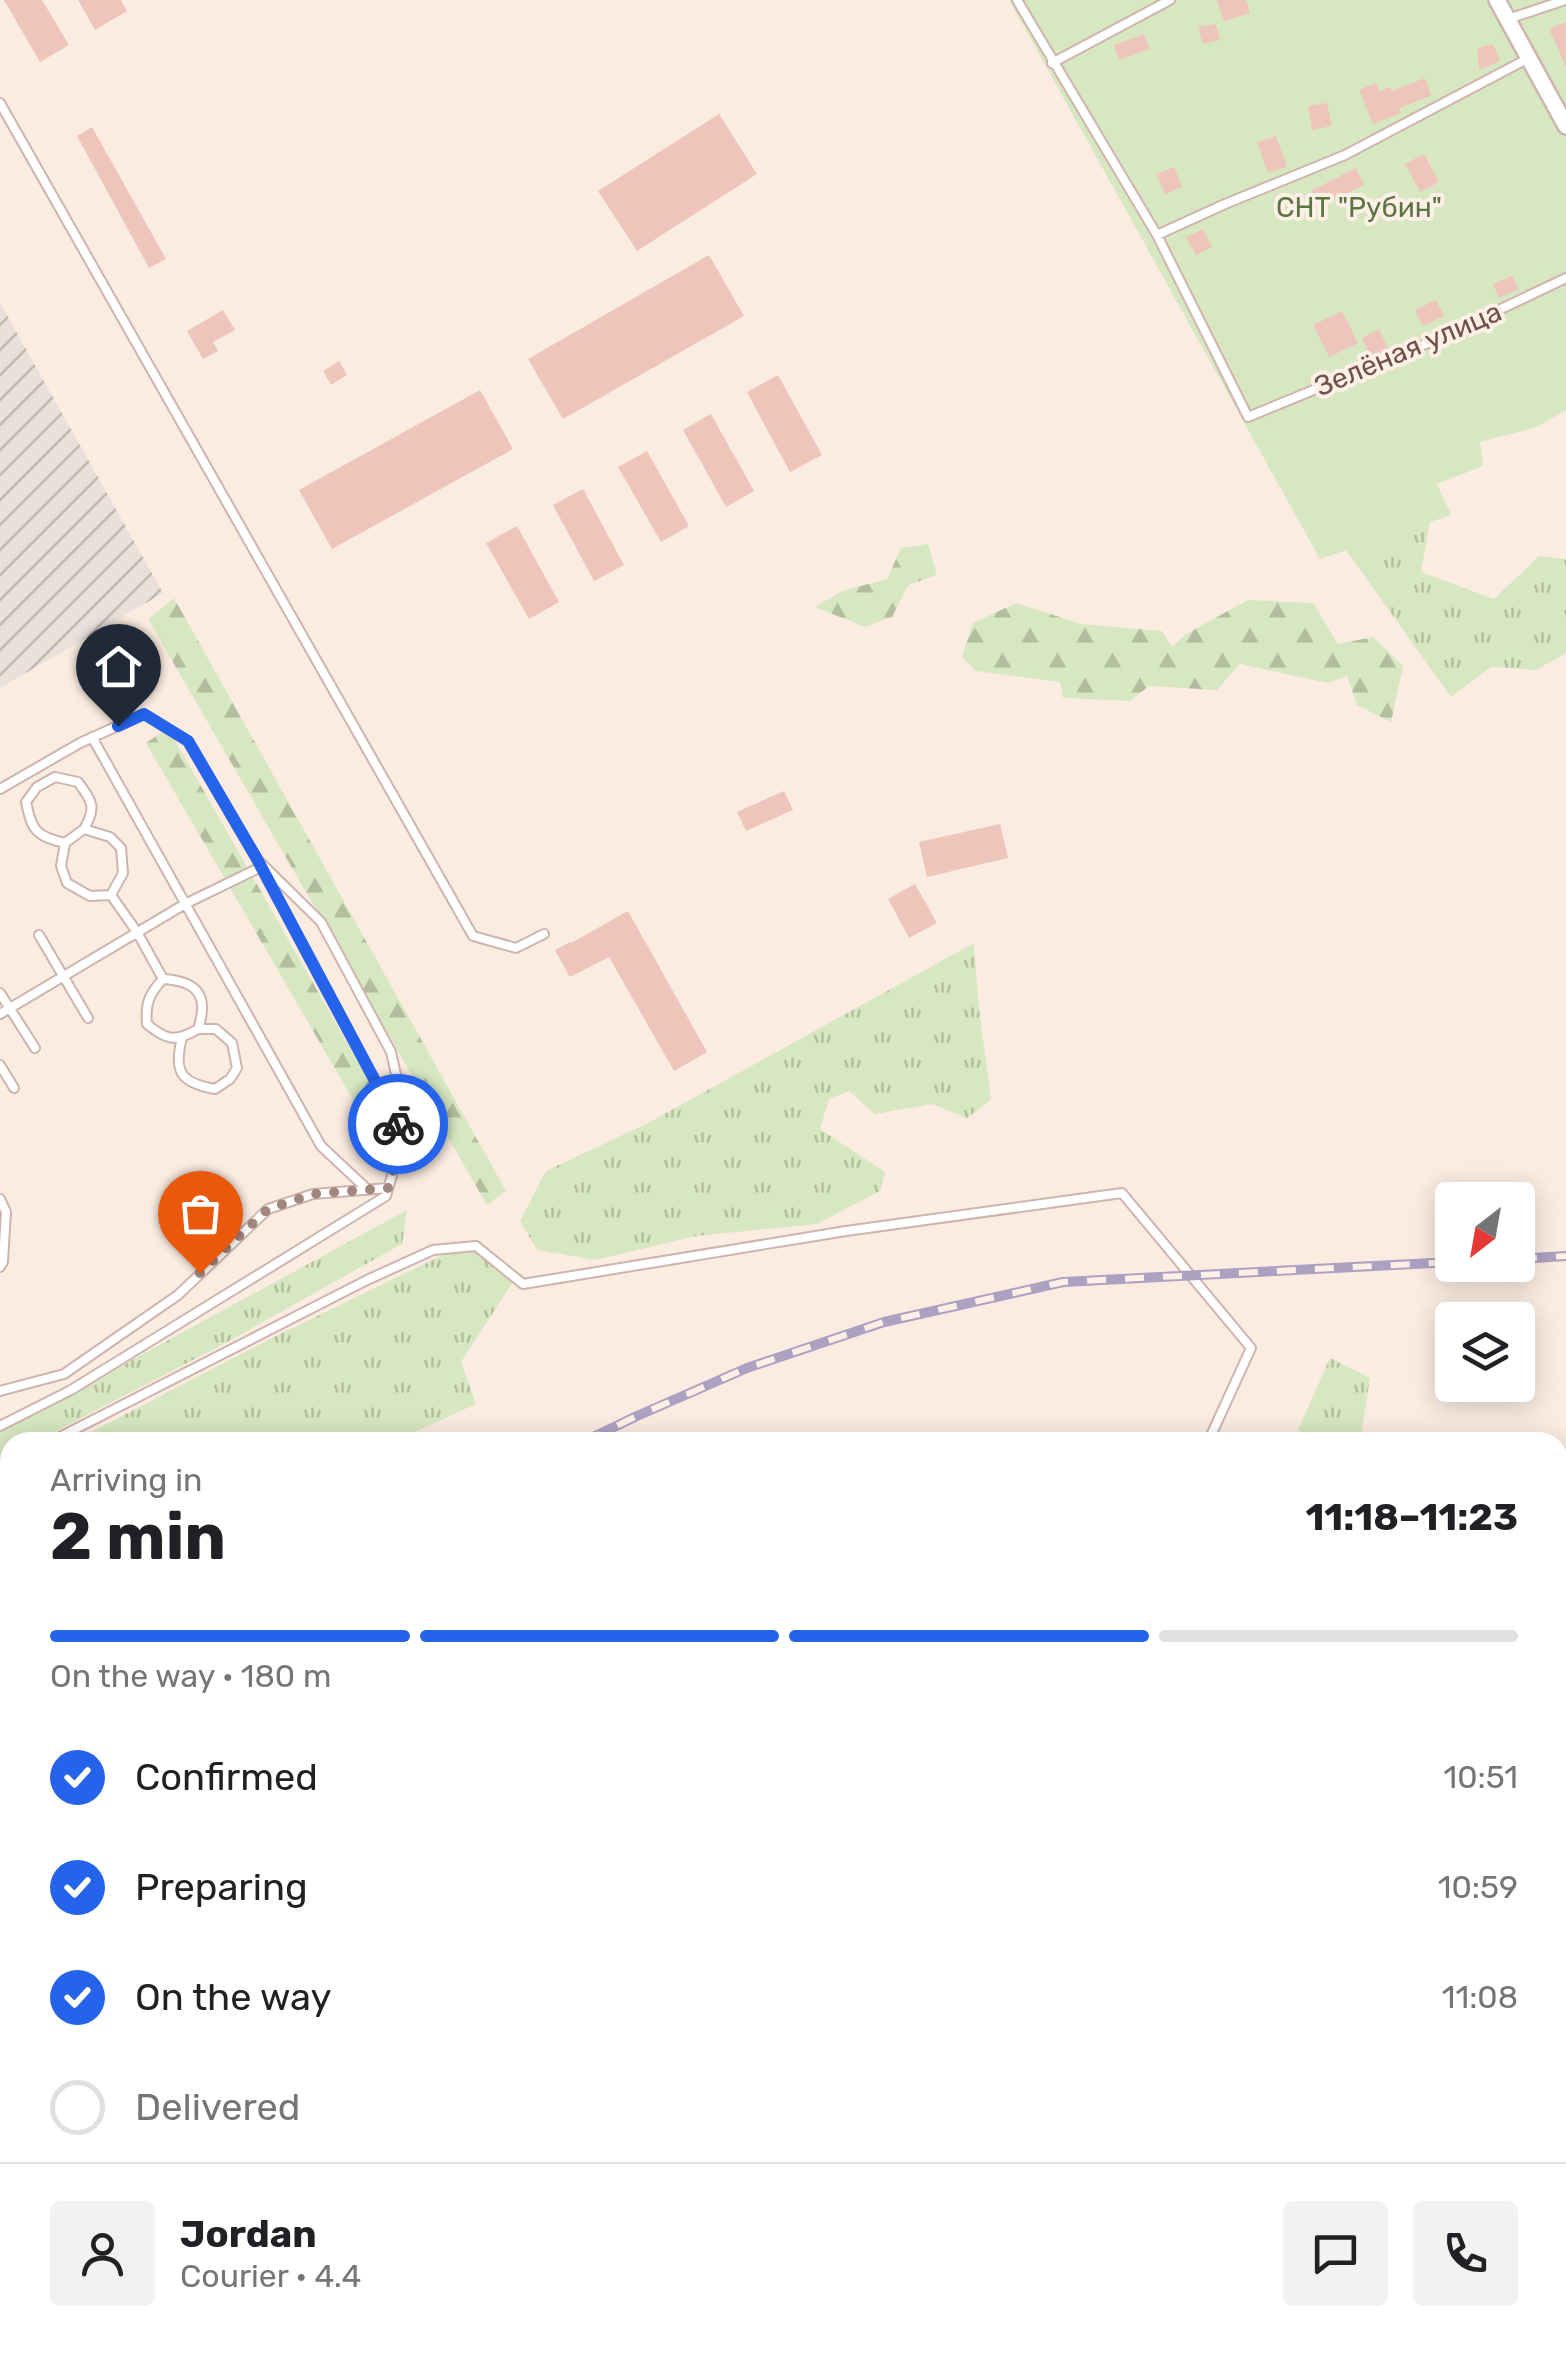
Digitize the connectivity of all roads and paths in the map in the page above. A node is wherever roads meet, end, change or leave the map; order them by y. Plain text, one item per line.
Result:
1 (1017, 0) edge
2 (1170, 0) edge
3 (1497, 0) edge
4 (1565, 0) edge
5 (1508, 20) junction
6 (1529, 58) junction
7 (1052, 62) junction
8 (0, 102) edge
9 (1566, 126) edge
10 (1157, 235) junction
11 (1566, 278) edge
12 (92, 737) junction
13 (0, 789) edge
14 (84, 829) junction
15 (65, 843) junction
16 (259, 863) junction
17 (112, 896) junction
18 (185, 904) junction
19 (138, 932) junction
20 (544, 934) dead end
21 (38, 935) dead end
22 (62, 976) junction
23 (163, 980) junction
24 (0, 993) edge
25 (9, 1008) junction
26 (0, 1014) edge
27 (88, 1018) dead end
28 (198, 1029) junction
29 (182, 1038) junction
30 (36, 1048) dead end
31 (0, 1065) edge
32 (14, 1088) dead end
33 (404, 1135) junction
34 (388, 1188) junction
35 (368, 1190) junction
36 (0, 1199) edge
37 (0, 1267) edge
38 (0, 1391) edge
39 (0, 1426) edge
40 (70, 1432) edge
41 (1213, 1432) edge

1 - 7 lane
2 - 7 lane
3 - 5 street
4 - 5 lane
5 - 6 street
6 - 9 street
6 - 10 lane
7 - 10 lane
8 - 20 lane
10 - 11 lane, Зелёная улица
12 - 13 lane
12 - 16 lane
12 - 18 lane
14 - 15 lane
14 - 15 lane
14 - 17 lane
15 - 17 lane
16 - 18 lane
16 - 33 lane
16 - 33 lane
17 - 19 lane
18 - 19 lane
18 - 35 lane
19 - 22 lane
19 - 23 lane
21 - 22 lane
22 - 25 lane
22 - 27 lane
23 - 28 lane
23 - 29 lane
24 - 25 lane
25 - 26 lane
25 - 30 lane
28 - 29 lane
28 - 29 lane
31 - 32 lane
33 - 34 lane
34 - 35 lane
34 - 39 lane
35 - 38 lane
36 - 37 lane
40 - 41 lane

